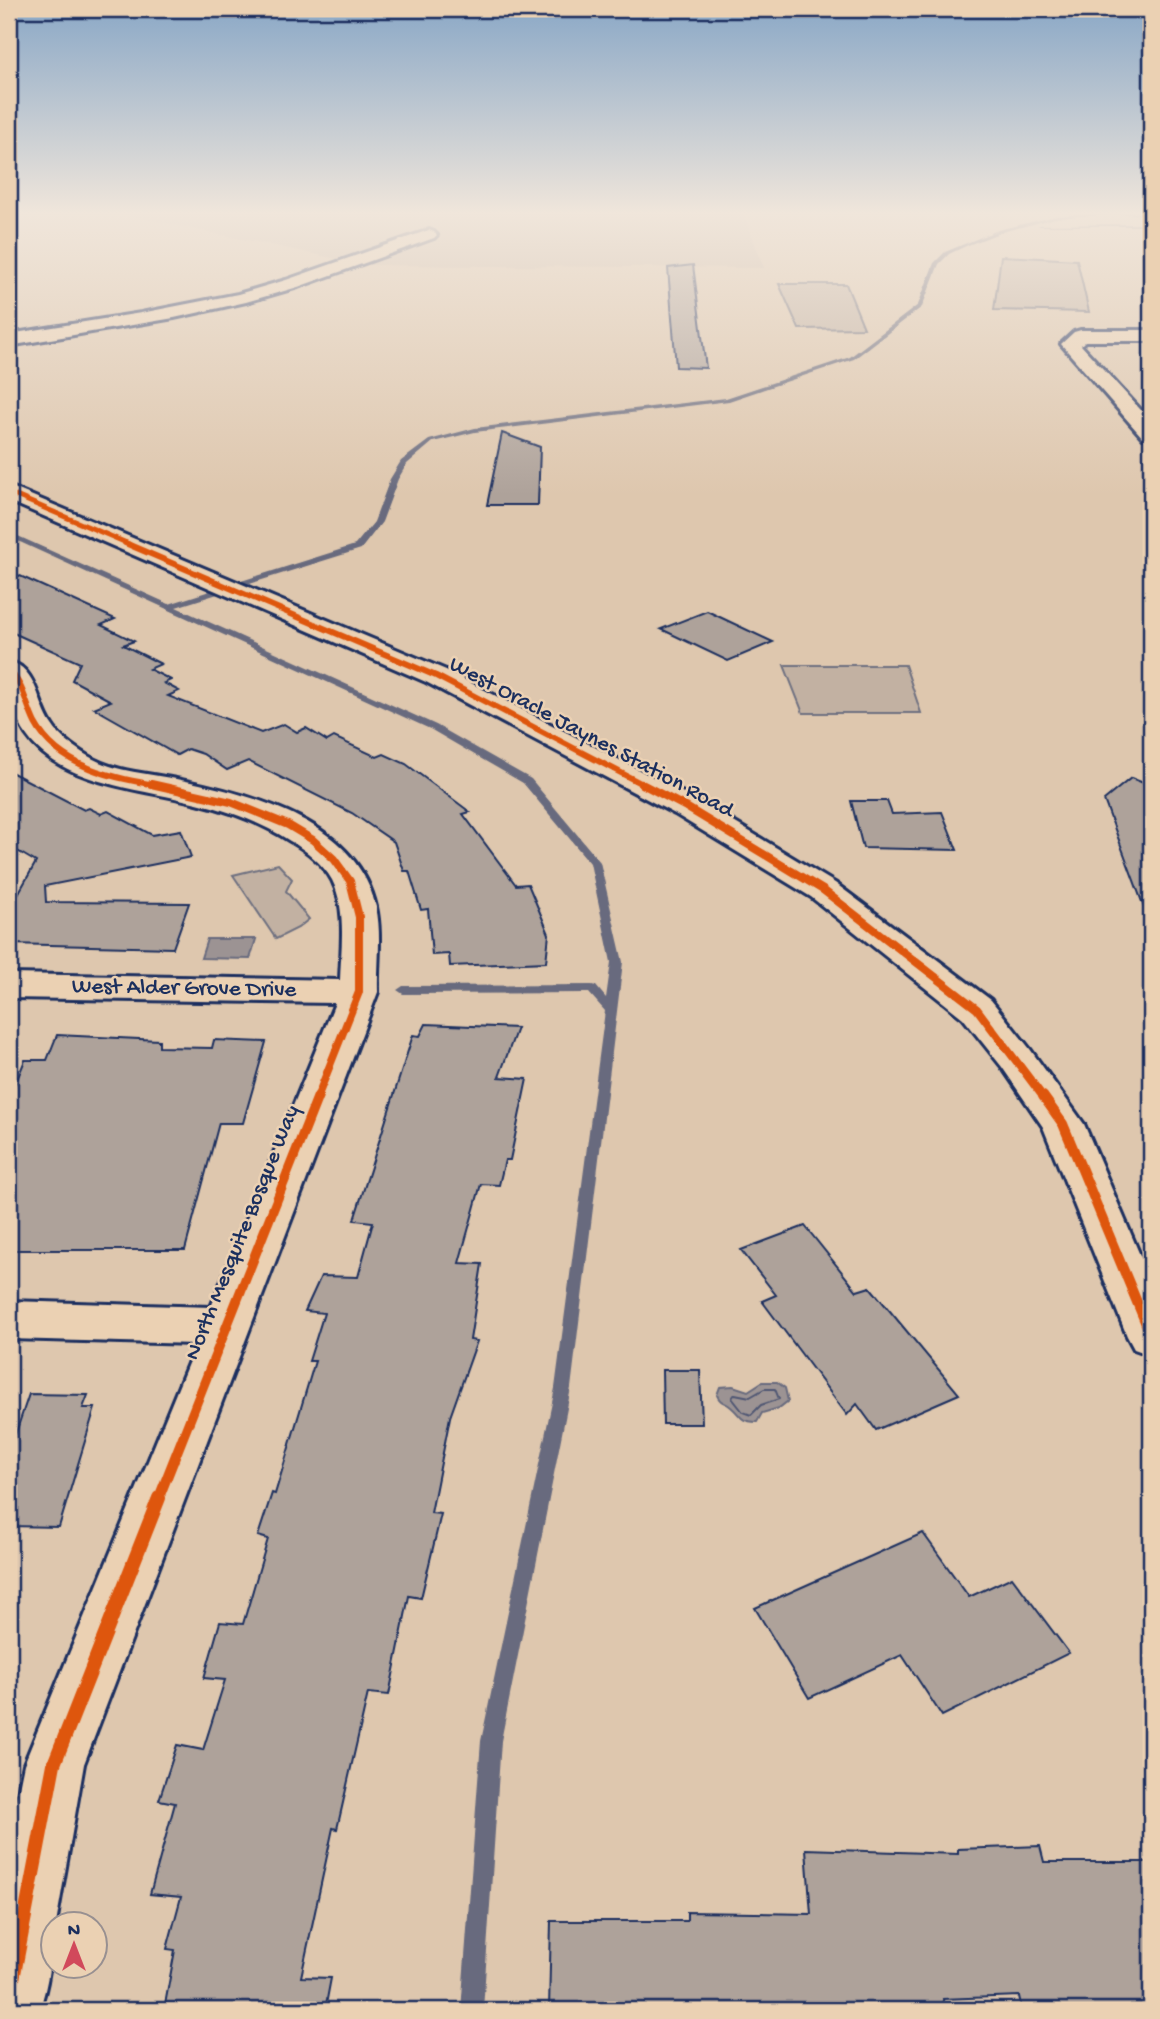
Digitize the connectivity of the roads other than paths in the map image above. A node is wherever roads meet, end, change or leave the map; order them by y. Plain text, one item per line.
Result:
1 (199, 306) edge
2 (1151, 335) edge
3 (9, 340) edge
4 (1151, 433) edge
5 (9, 493) edge
6 (9, 670) edge
7 (9, 986) edge
8 (359, 992) junction
9 (9, 1321) edge
10 (227, 1326) junction
11 (1151, 1333) edge
12 (9, 2000) edge

1 - 3 street
2 - 4 street
5 - 11 street, West Oracle Jaynes Station Road
6 - 8 street, North Mesquite Bosque Way
7 - 8 street, West Alder Grove Drive
8 - 10 street, North Mesquite Bosque Way
9 - 10 street
10 - 12 street, North Mesquite Bosque Way

